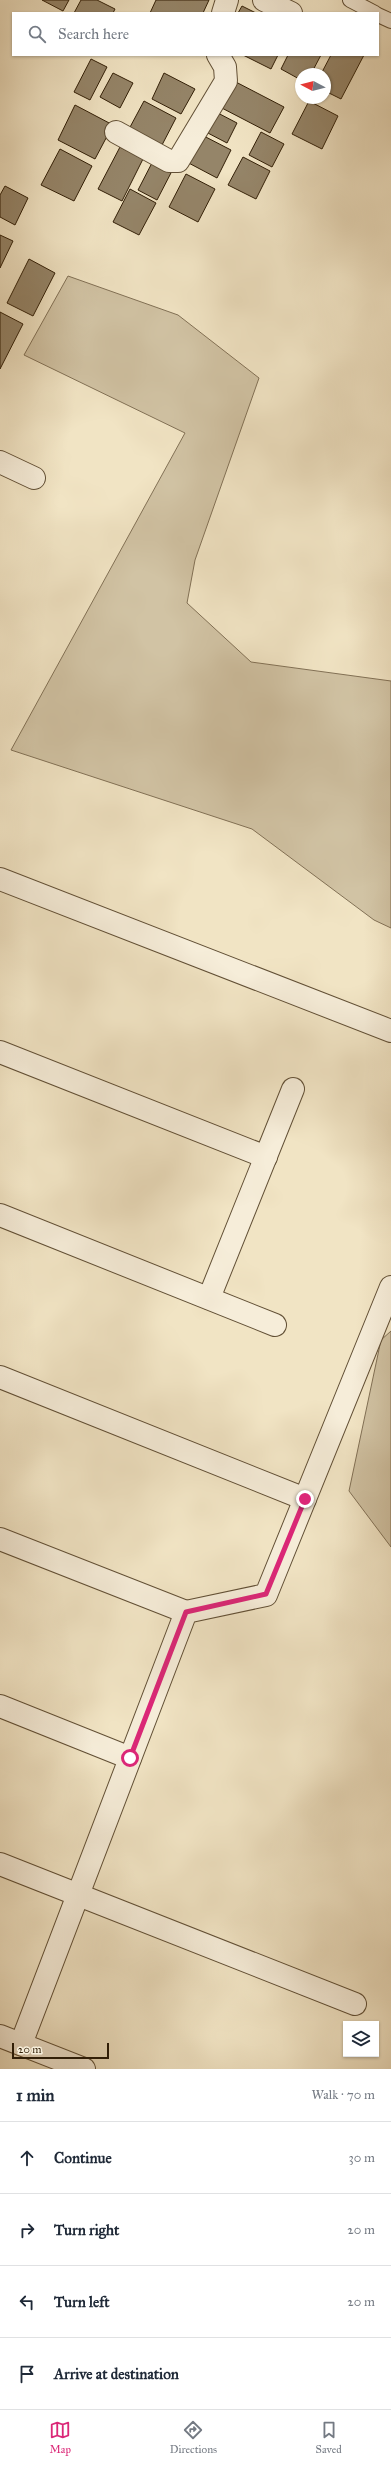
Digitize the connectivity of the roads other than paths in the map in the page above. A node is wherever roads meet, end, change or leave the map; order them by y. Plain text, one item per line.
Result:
1 (227, 0) edge
2 (264, 0) edge
3 (350, 0) edge
4 (223, 12) edge
5 (289, 12) edge
6 (373, 12) edge
7 (379, 15) edge
8 (391, 21) edge
9 (219, 56) edge
10 (116, 132) dead end
11 (0, 462) edge
12 (34, 478) dead end
13 (0, 879) edge
14 (391, 1031) edge
15 (0, 1052) edge
16 (293, 1088) dead end
17 (266, 1157) junction
18 (0, 1215) edge
19 (391, 1287) edge
20 (209, 1298) junction
21 (275, 1325) dead end
22 (0, 1377) edge
23 (305, 1499) junction
24 (0, 1538) edge
25 (186, 1612) junction
26 (0, 1706) edge
27 (130, 1758) junction
28 (0, 1864) edge
29 (78, 1894) junction
30 (355, 2004) dead end
31 (0, 2036) edge
32 (21, 2044) junction
33 (84, 2069) edge

1 - 4 street
2 - 5 street
3 - 6 lane
7 - 8 lane
9 - 10 street
11 - 12 street
13 - 14 street
15 - 17 street
16 - 17 street
17 - 20 street
18 - 20 street
19 - 23 street
20 - 21 street
22 - 23 street
23 - 25 street
24 - 25 street
25 - 27 street
26 - 27 street
27 - 29 street
28 - 29 street
29 - 30 street
29 - 32 street
31 - 32 street
32 - 33 street

